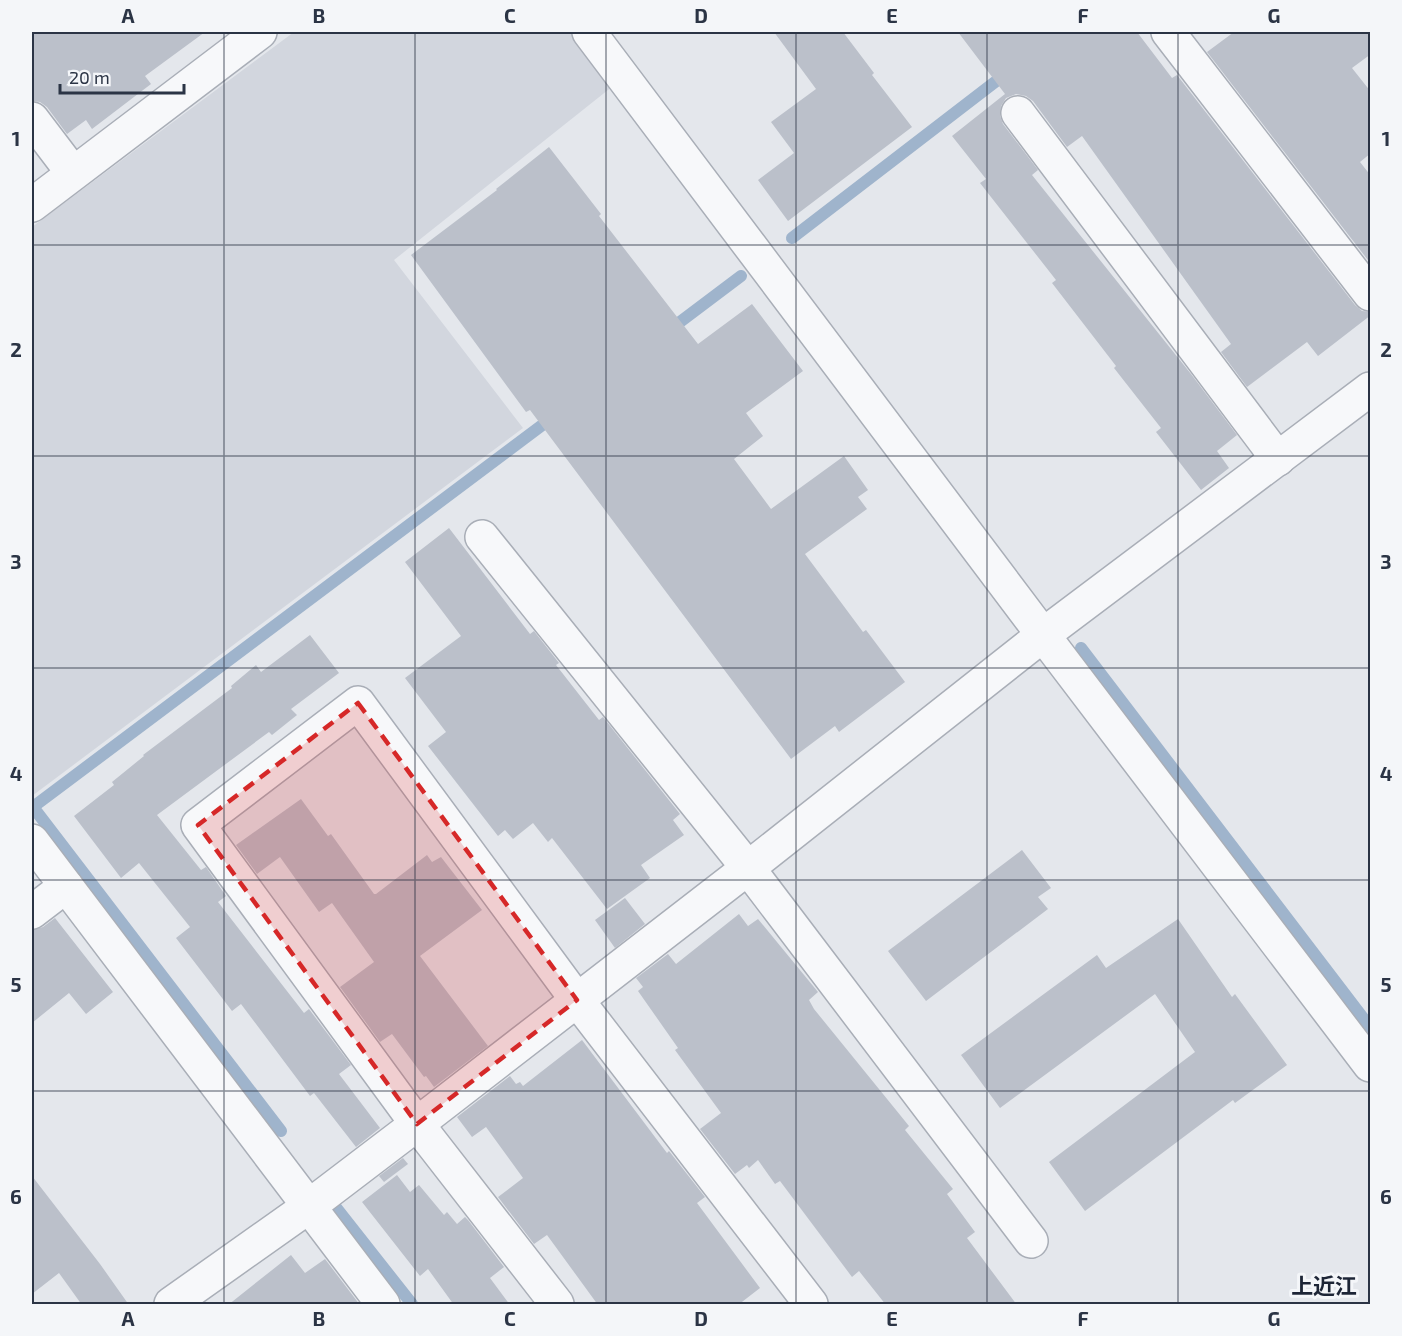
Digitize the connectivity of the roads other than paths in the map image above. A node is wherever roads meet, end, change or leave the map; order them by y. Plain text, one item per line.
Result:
1 (260, 32) edge
2 (589, 32) edge
3 (1168, 32) edge
4 (1018, 113) dead end
5 (32, 119) edge
6 (73, 173) junction
7 (32, 205) edge
8 (1371, 294) edge
9 (1371, 389) edge
10 (1278, 459) junction
11 (482, 537) dead end
12 (1043, 635) junction
13 (32, 841) edge
14 (748, 868) junction
15 (66, 886) junction
16 (32, 912) edge
17 (578, 1000) junction
18 (1371, 1065) edge
19 (417, 1124) junction
20 (308, 1207) junction
21 (1031, 1241) dead end
22 (171, 1305) edge
23 (382, 1305) edge
24 (557, 1305) edge
25 (811, 1305) edge

1 - 6 street
2 - 12 street
3 - 8 street
4 - 10 street
5 - 6 street
6 - 7 street
9 - 10 street
10 - 12 street
11 - 14 street
12 - 14 street
12 - 18 street
13 - 15 street
14 - 17 street
14 - 21 street
15 - 16 street
15 - 20 street
17 - 19 street
17 - 19 street
17 - 25 street
19 - 20 street
19 - 24 street
20 - 22 street
20 - 23 street

